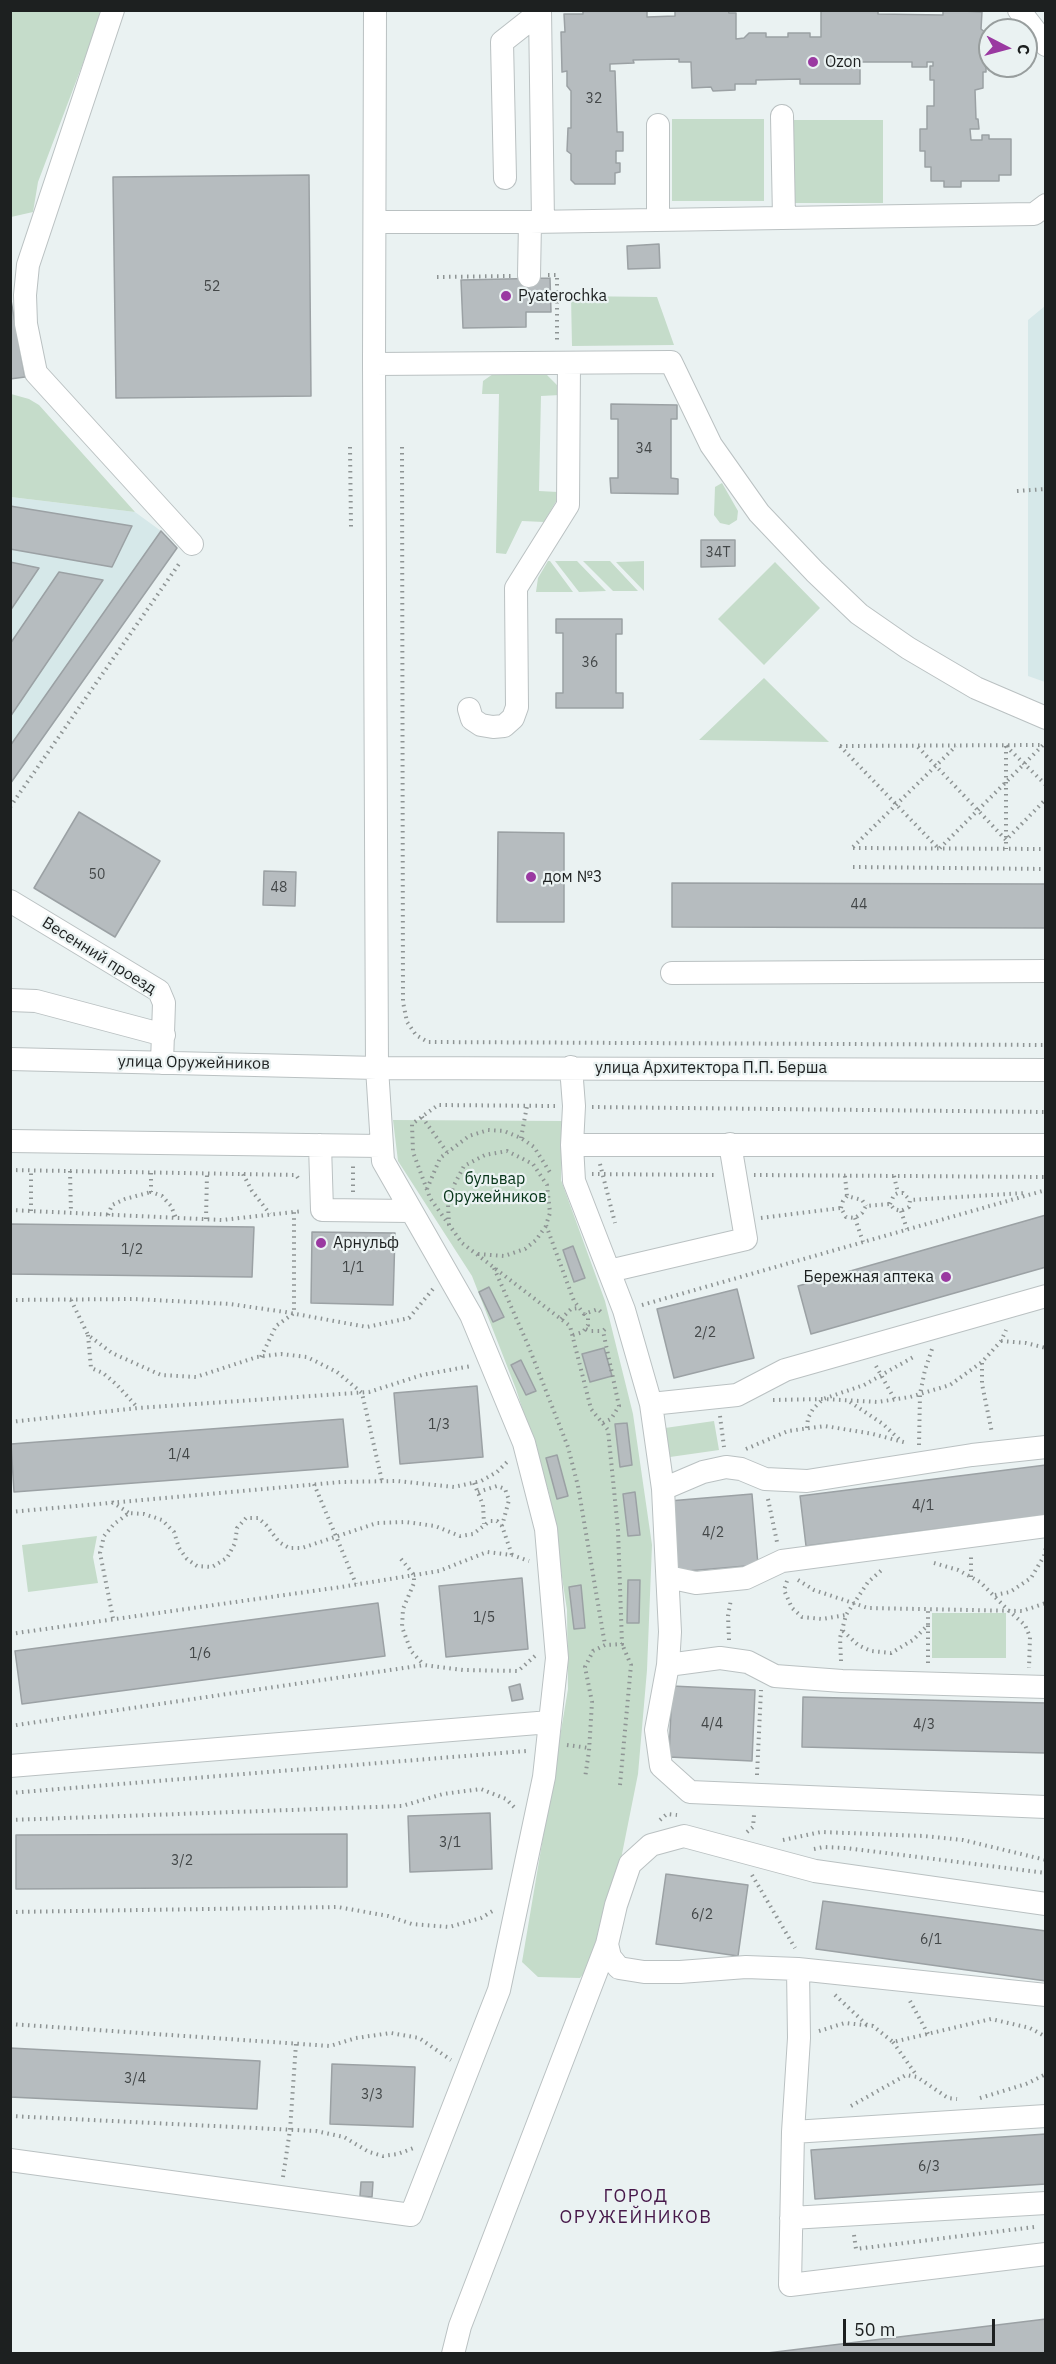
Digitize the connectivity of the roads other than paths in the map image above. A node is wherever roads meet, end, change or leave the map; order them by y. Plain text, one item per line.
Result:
1 (113, 10) edge
2 (375, 10) edge
3 (1018, 10) edge
4 (540, 11) edge
5 (1046, 45) edge
6 (782, 116) dead end
7 (658, 125) dead end
8 (506, 178) dead end
9 (1046, 205) edge
10 (784, 218) junction
11 (658, 220) junction
12 (375, 222) junction
13 (536, 222) junction
14 (529, 276) road end
15 (569, 363) junction
16 (374, 364) junction
17 (192, 544) road end
18 (469, 709) dead end
19 (1046, 718) edge
20 (10, 901) edge
21 (1046, 971) edge
22 (672, 973) dead end
23 (10, 1000) edge
24 (164, 1035) junction
25 (10, 1059) edge
26 (162, 1063) junction
27 (571, 1067) junction
28 (377, 1068) junction
29 (1046, 1070) edge
30 (10, 1142) edge
31 (730, 1144) junction
32 (320, 1145) junction
33 (572, 1145) junction
34 (1046, 1145) edge
35 (381, 1146) junction
36 (411, 1211) junction
37 (609, 1271) junction
38 (1046, 1296) edge
39 (651, 1404) junction
40 (1046, 1447) edge
41 (663, 1489) junction
42 (1046, 1526) edge
43 (668, 1577) junction
44 (668, 1665) junction
45 (1038, 1687) edge
46 (549, 1732) junction
47 (10, 1766) edge
48 (1046, 1807) edge
49 (1046, 1904) edge
50 (607, 1944) junction
51 (804, 1970) junction
52 (1046, 1995) edge
53 (1046, 2116) edge
54 (793, 2132) junction
55 (10, 2160) edge
56 (1046, 2203) edge
57 (792, 2218) junction
58 (1046, 2254) edge
59 (453, 2354) edge

1 - 17 street
2 - 12 street
3 - 5 street
4 - 8 street
4 - 13 street
6 - 10 street
7 - 11 street
9 - 10 street
10 - 11 street
11 - 13 street
12 - 13 street
12 - 16 street
13 - 14 street
15 - 16 street
15 - 18 street
15 - 19 street
16 - 28 street
20 - 24 street, Весенний проезд
21 - 22 street
23 - 24 street
24 - 26 street, Весенний проезд
25 - 26 street, улица Оружейников
26 - 28 street, улица Оружейников
27 - 28 street, улица Архитектора П.П. Берша
27 - 29 street, улица Архитектора П.П. Берша
27 - 33 street
28 - 35 street
30 - 32 street
31 - 33 street
31 - 34 street
31 - 37 street
32 - 35 street
32 - 36 street
33 - 37 street
35 - 36 street
36 - 46 street
37 - 39 street
38 - 39 street
39 - 41 street
40 - 41 street
41 - 43 street
42 - 43 street
43 - 44 street
44 - 45 street
44 - 48 street
46 - 47 street
46 - 55 street
49 - 50 street
50 - 51 street
50 - 59 street
51 - 52 street
51 - 54 street
53 - 54 street
54 - 57 street
56 - 57 street
57 - 58 street

